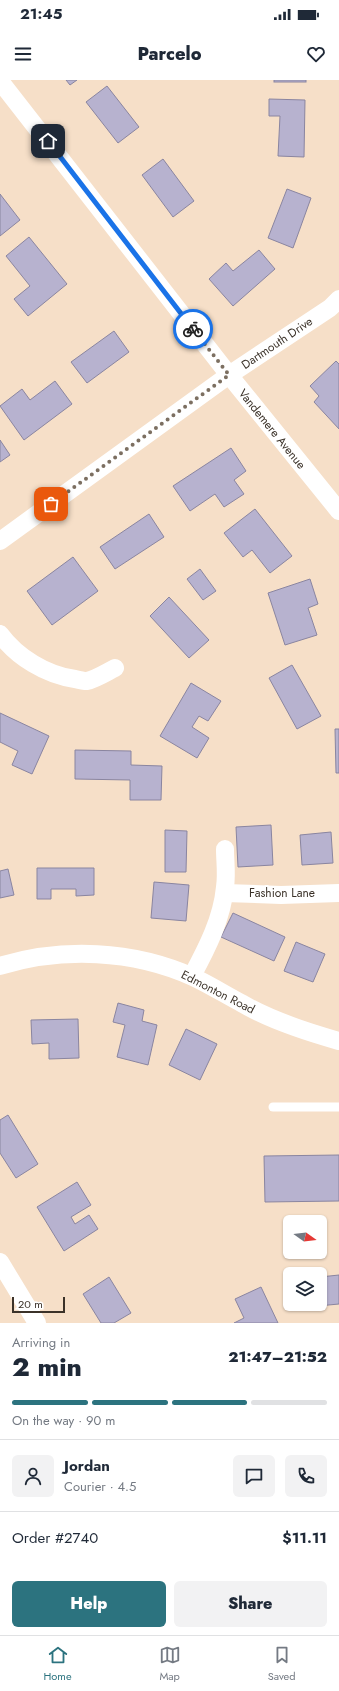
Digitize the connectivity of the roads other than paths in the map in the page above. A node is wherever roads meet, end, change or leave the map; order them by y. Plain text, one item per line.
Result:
1 (0, 82) edge
2 (339, 299) edge
3 (229, 375) junction
4 (339, 510) edge
5 (0, 540) edge
6 (0, 634) edge
7 (115, 668) dead end
8 (225, 849) dead end
9 (225, 893) junction
10 (339, 893) edge
11 (0, 966) edge
12 (192, 976) junction
13 (339, 1041) edge
14 (273, 1107) dead end
15 (339, 1107) edge
16 (0, 1262) edge
17 (37, 1323) edge

1 - 3 street, Vandemere Avenue
2 - 3 street, Dartmouth Drive
3 - 4 street, Vandemere Avenue
3 - 5 street, Dartmouth Drive
6 - 7 street
8 - 9 street
9 - 10 street, Fashion Lane
9 - 12 street
11 - 12 street, Edmonton Road
12 - 13 street, Edmonton Road
14 - 15 lane
16 - 17 street

